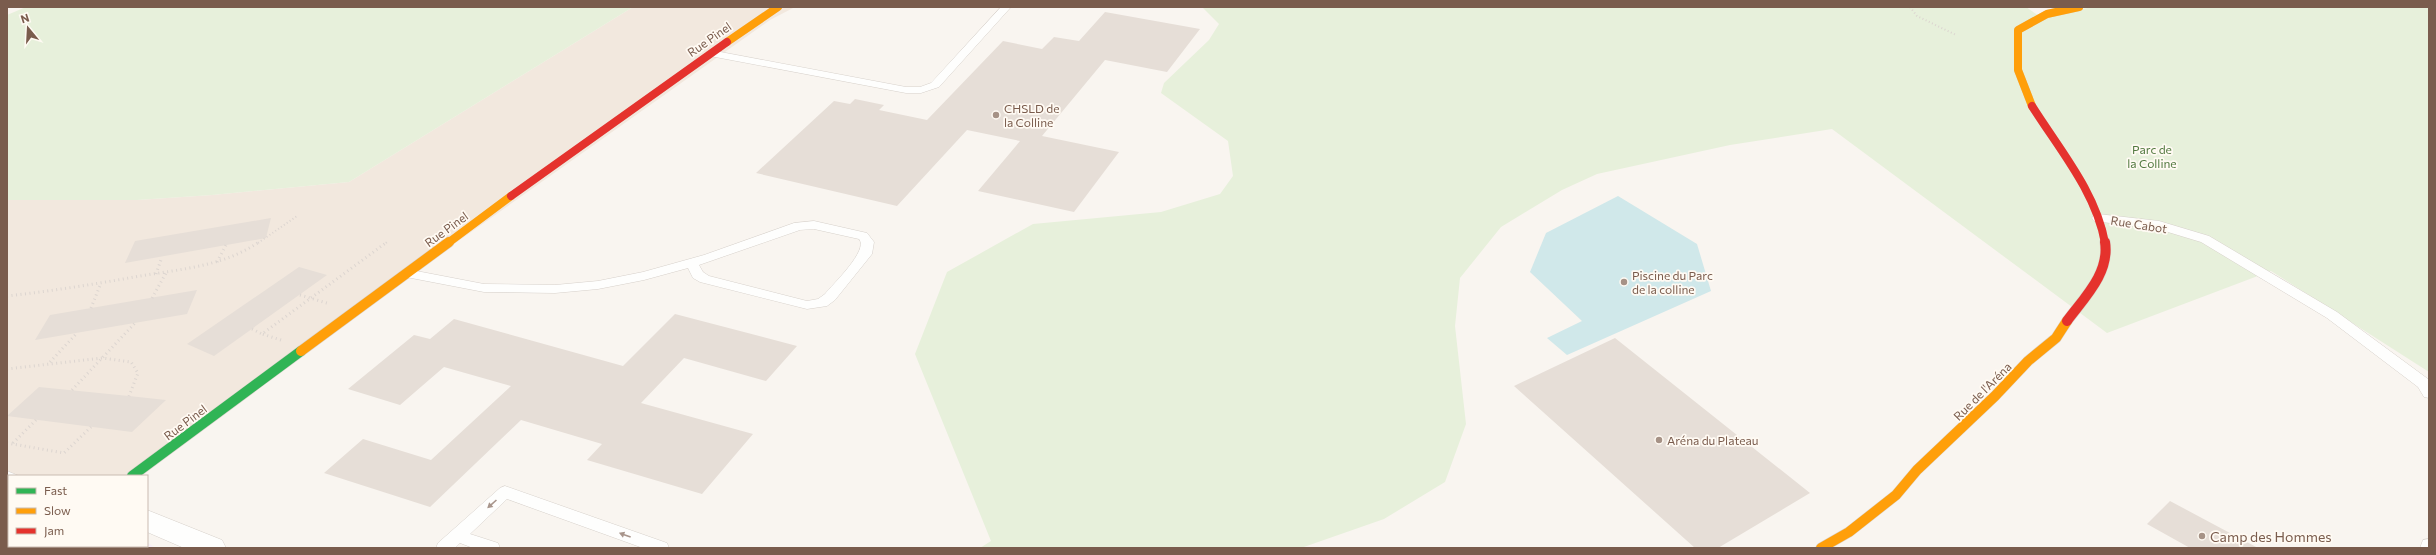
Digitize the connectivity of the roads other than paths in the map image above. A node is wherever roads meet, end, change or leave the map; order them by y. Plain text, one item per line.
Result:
1 (778, 7) edge
2 (1006, 7) edge
3 (2079, 7) edge
4 (710, 53) junction
5 (2098, 218) junction
6 (692, 263) junction
7 (406, 273) junction
8 (2429, 393) edge
9 (133, 475) edge
10 (148, 521) edge
11 (458, 536) junction
12 (212, 548) edge
13 (444, 548) edge
14 (492, 548) edge
15 (661, 548) edge
16 (1821, 548) edge

1 - 4 street, Rue Pinel
2 - 4 lane
3 - 5 street, Rue Cabot
4 - 7 street, Rue Pinel
5 - 8 lane, Rue Cabot
5 - 16 street, Rue de l'Aréna
6 - 6 lane
6 - 7 lane
7 - 9 street, Rue Pinel
10 - 12 street
11 - 13 lane
11 - 14 lane
15 -> 11 lane

